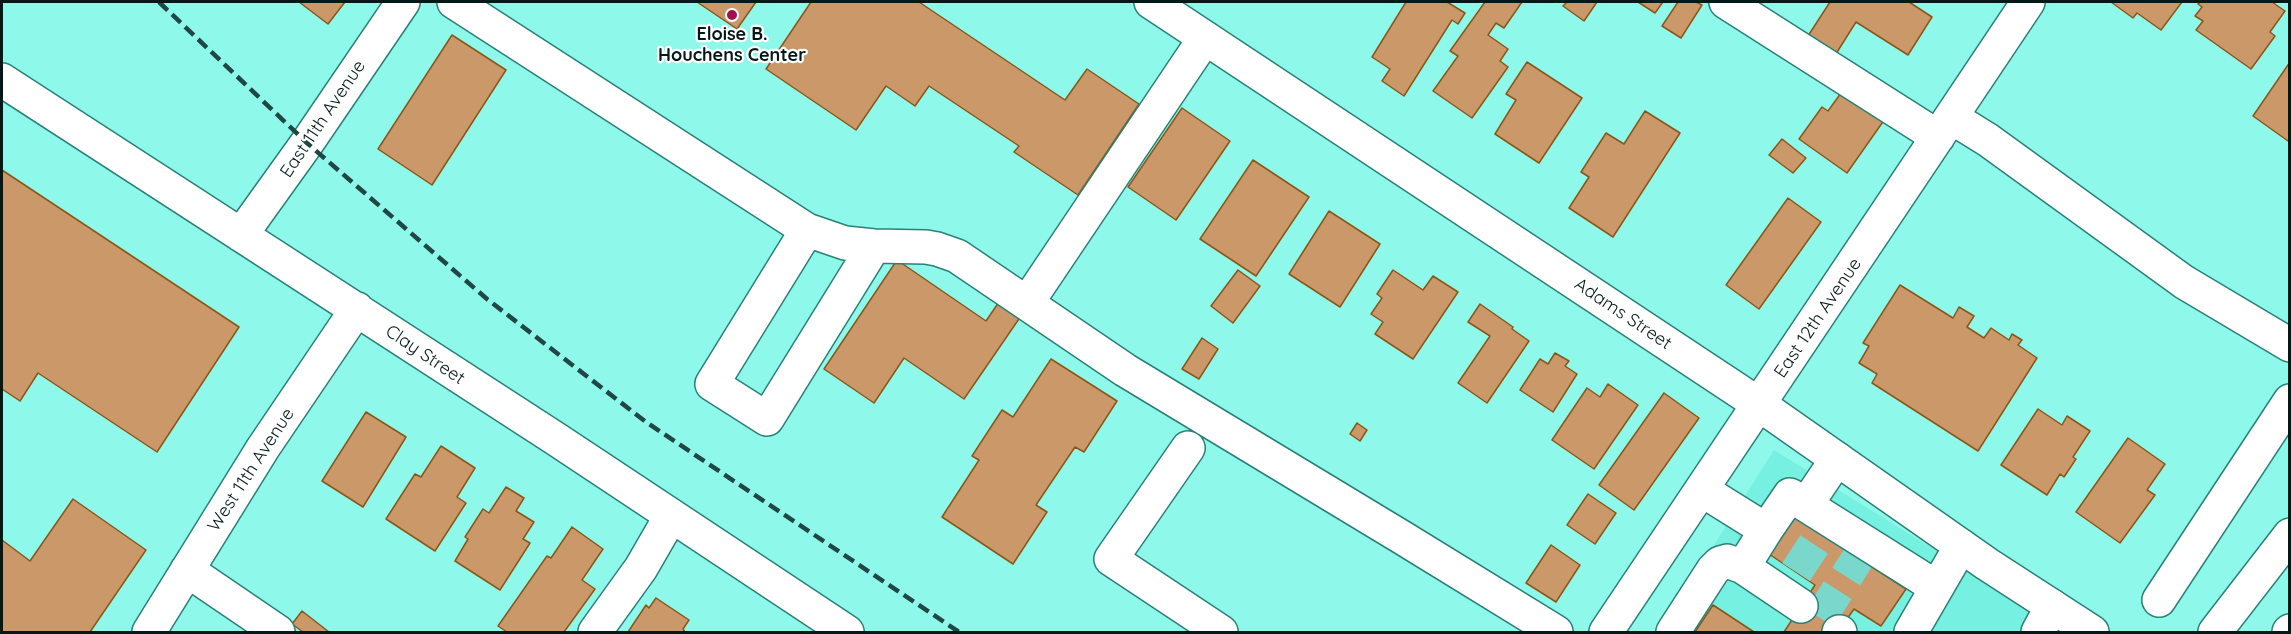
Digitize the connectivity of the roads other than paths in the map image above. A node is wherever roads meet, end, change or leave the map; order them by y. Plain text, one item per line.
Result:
1 (402, 2) edge
2 (454, 2) edge
3 (1151, 2) edge
4 (1726, 2) edge
5 (2028, 2) edge
6 (1205, 38) junction
7 (2, 80) edge
8 (1944, 127) junction
9 (807, 230) junction
10 (241, 235) junction
11 (874, 246) junction
12 (1027, 303) junction
13 (357, 309) junction
14 (2287, 338) edge
15 (2289, 401) edge
16 (1760, 405) junction
17 (1188, 448) dead end
18 (1837, 459) junction
19 (1702, 490) junction
20 (671, 516) junction
21 (1819, 520) junction
22 (1766, 530) junction
23 (2289, 535) edge
24 (1961, 546) junction
25 (1743, 567) junction
26 (187, 570) junction
27 (1936, 587) junction
28 (1794, 591) dead end
29 (2158, 600) dead end
30 (2045, 619) edge
31 (149, 633) edge
32 (278, 633) edge
33 (596, 633) edge
34 (847, 633) edge
35 (1221, 633) edge
36 (1556, 633) edge
37 (1606, 633) edge
38 (1673, 633) edge
39 (1911, 633) edge
40 (2092, 633) edge
41 (2215, 633) edge

1 - 10 street, East 11th Avenue
2 - 9 street
3 - 6 street, Adams Street
4 - 8 street
5 - 8 street, East 12th Avenue
6 - 12 street
6 - 16 street, Adams Street
7 - 10 street, Clay Street
8 - 14 street
8 - 16 street, East 12th Avenue
9 - 11 street
9 - 11 street
10 - 13 street, Clay Street
11 - 12 street
12 - 36 street
13 - 20 street, Clay Street
13 - 26 street, West 11th Avenue
15 - 29 street
16 - 18 street, Adams Street
16 - 19 street, East 12th Avenue
17 - 35 street
18 - 21 street
18 - 24 street, Adams Street
19 - 22 street
19 - 37 street, East 12th Avenue
20 - 33 street
20 - 34 street, Clay Street
21 - 22 street
21 - 27 street
22 - 25 street
23 - 41 street
24 - 27 street
24 - 30 street, Adams Street
25 - 28 street
25 - 38 street
26 - 31 street, West 11th Avenue
26 - 32 street
27 - 39 street
30 - 40 street, Adams Street

